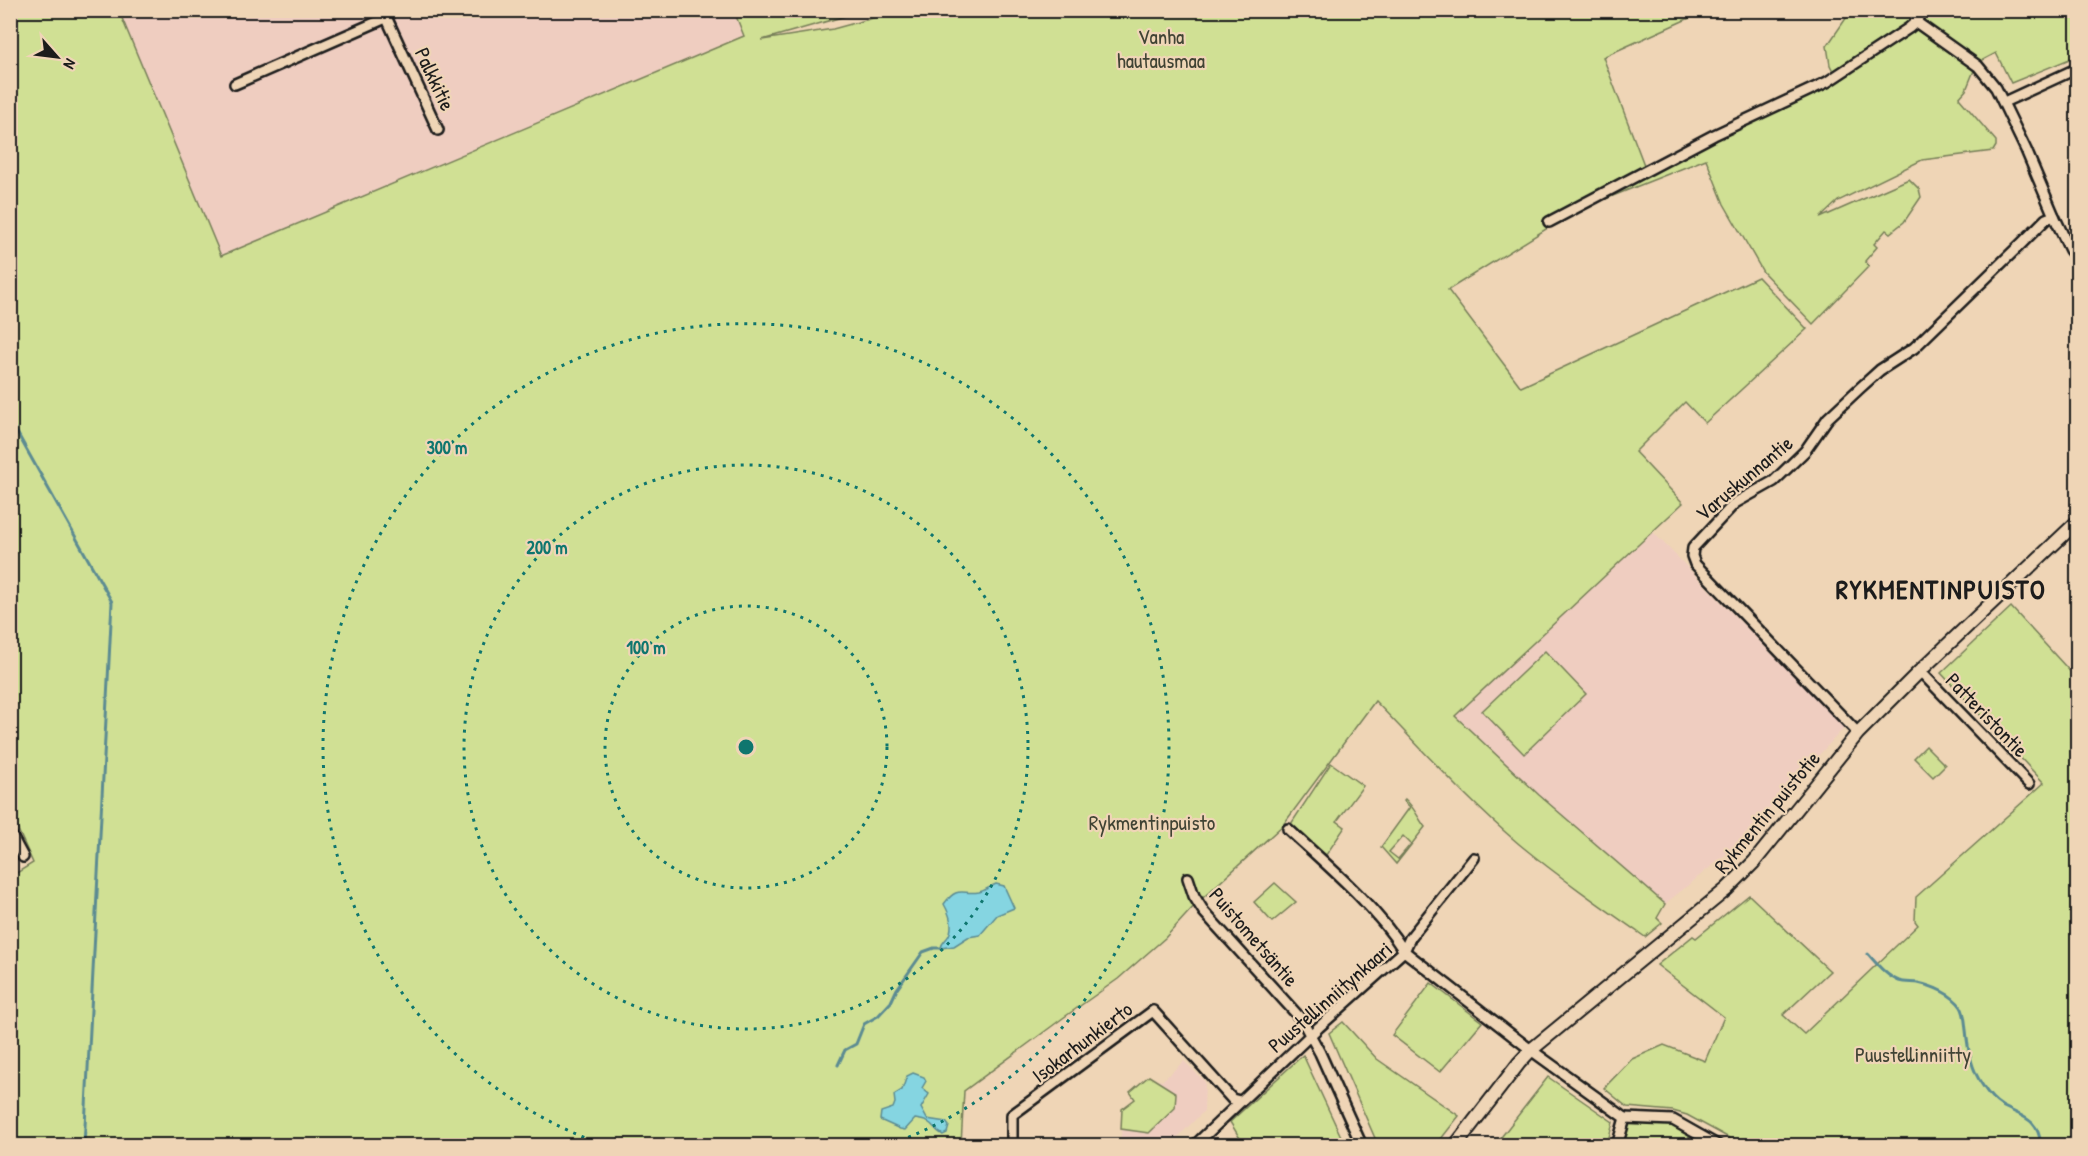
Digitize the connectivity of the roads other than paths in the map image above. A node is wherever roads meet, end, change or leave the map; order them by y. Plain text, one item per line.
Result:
1 (1922, 10) edge
2 (384, 14) edge
3 (1916, 22) junction
4 (2078, 68) edge
5 (235, 84) dead end
6 (2004, 102) junction
7 (438, 130) dead end
8 (2054, 216) junction
9 (1549, 222) dead end
10 (2078, 258) edge
11 (2078, 521) edge
12 (1920, 671) junction
13 (1858, 733) junction
14 (2029, 784) dead end
15 (1288, 829) dead end
16 (10, 833) edge
17 (23, 857) dead end
18 (1474, 858) dead end
19 (1188, 878) dead end
20 (1404, 951) junction
21 (1311, 1036) junction
22 (1531, 1050) junction
23 (1240, 1101) junction
24 (1624, 1118) junction
25 (1012, 1146) edge
26 (1194, 1146) edge
27 (1362, 1146) edge
28 (1455, 1146) edge
29 (1617, 1146) edge
30 (1719, 1146) edge

1 - 3 street
2 - 5 street
2 - 7 street, Palkkitie
3 - 6 street
3 - 9 street
4 - 6 street
6 - 8 street
8 - 10 street
8 - 13 street, Varuskunnantie
11 - 12 street, Rykmentin puistotie
12 - 13 street, Rykmentin puistotie
12 - 14 street, Patteristontie
13 - 22 street, Rykmentin puistotie
15 - 20 street
16 - 17 street
18 - 20 street
19 - 21 street, Puistometsäntie
20 - 21 street, Puustellinniitynkaari
20 - 22 street, Puustellinniitynkaari
21 - 23 street, Puustellinniitynkaari
21 - 27 street, Puistometsäntie
22 - 24 street, Puustellinniitynkaari
22 - 28 street, Rykmentin puistotie
23 - 25 street, Isokarhunkierto
23 - 26 street, Puustellinniitynkaari
24 - 29 street
24 - 30 street

